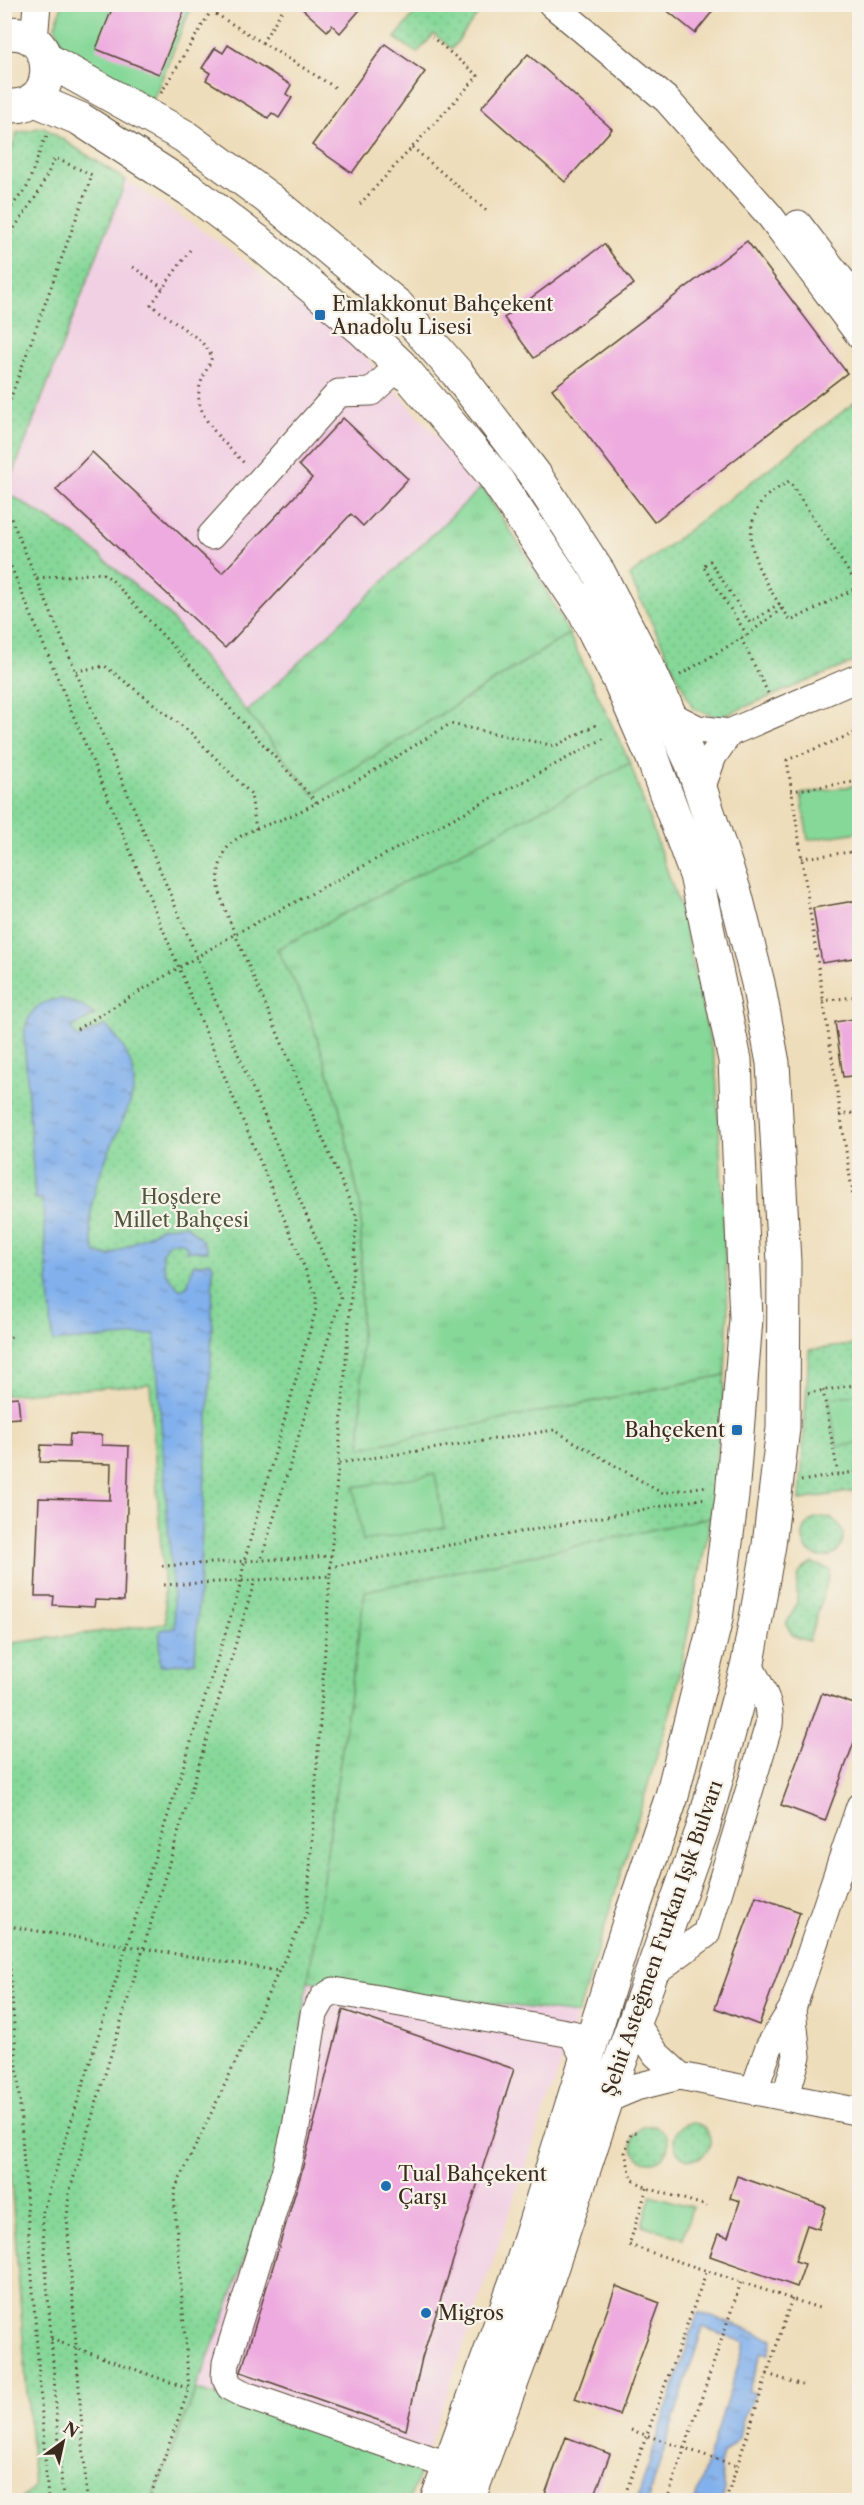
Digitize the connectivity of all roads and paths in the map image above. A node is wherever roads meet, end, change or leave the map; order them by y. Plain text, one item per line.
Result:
1 (28, 4) edge
2 (37, 4) edge
3 (286, 4) edge
4 (552, 4) edge
5 (581, 4) edge
6 (432, 37) dead end
7 (24, 42) edge
8 (262, 43) junction
9 (336, 88) dead end
10 (161, 93) dead end
11 (16, 108) edge
12 (49, 134) dead end
13 (412, 147) junction
14 (360, 204) dead end
15 (489, 213) dead end
16 (4, 216) edge
17 (4, 243) edge
18 (190, 250) dead end
19 (133, 267) dead end
20 (163, 288) junction
21 (860, 304) edge
22 (398, 306) junction
23 (362, 329) junction
24 (860, 336) edge
25 (400, 365) junction
26 (4, 416) edge
27 (261, 480) junction
28 (4, 502) edge
29 (211, 536) dead end
30 (4, 550) edge
31 (37, 578) junction
32 (859, 586) edge
33 (780, 603) junction
34 (783, 608) junction
35 (747, 635) junction
36 (741, 638) junction
37 (76, 671) junction
38 (860, 677) edge
39 (672, 679) dead end
40 (778, 712) junction
41 (670, 715) junction
42 (598, 724) dead end
43 (860, 731) edge
44 (729, 733) junction
45 (605, 738) dead end
46 (860, 781) edge
47 (701, 789) junction
48 (791, 791) junction
49 (318, 804) junction
50 (256, 830) junction
51 (860, 851) edge
52 (801, 858) junction
53 (235, 934) junction
54 (198, 957) junction
55 (178, 968) junction
56 (860, 996) edge
57 (822, 1001) junction
58 (77, 1029) dead end
59 (860, 1112) edge
60 (839, 1115) junction
61 (860, 1243) edge
62 (12, 1337) dead end
63 (4, 1338) edge
64 (860, 1384) edge
65 (823, 1390) junction
66 (803, 1394) dead end
67 (339, 1463) junction
68 (838, 1475) dead end
69 (331, 1556) junction
70 (261, 1560) junction
71 (245, 1561) junction
72 (162, 1566) dead end
73 (330, 1567) junction
74 (330, 1576) junction
75 (255, 1580) junction
76 (241, 1581) junction
77 (163, 1585) dead end
78 (860, 1806) edge
79 (4, 1885) edge
80 (8, 1926) junction
81 (127, 1946) junction
82 (143, 1949) junction
83 (279, 1971) junction
84 (792, 2009) junction
85 (634, 2021) junction
86 (586, 2060) junction
87 (680, 2076) junction
88 (613, 2087) junction
89 (754, 2090) junction
90 (786, 2096) junction
91 (860, 2112) edge
92 (636, 2132) dead end
93 (647, 2188) junction
94 (707, 2206) dead end
95 (707, 2270) junction
96 (741, 2282) junction
97 (792, 2298) junction
98 (819, 2308) dead end
99 (51, 2339) junction
100 (76, 2348) junction
101 (767, 2373) junction
102 (802, 2385) dead end
103 (189, 2389) junction
104 (631, 2430) dead end
105 (645, 2435) junction
106 (685, 2448) junction
107 (450, 2466) junction
108 (737, 2466) junction
109 (48, 2500) edge
110 (63, 2500) edge
111 (87, 2500) edge
112 (149, 2500) edge
113 (437, 2500) edge
114 (468, 2500) edge
115 (623, 2500) edge
116 (667, 2500) edge
117 (726, 2500) edge

1 - 7 street
2 - 7 street
3 - 8 path
4 - 24 street
5 - 21 street
6 - 13 path
7 - 11 main road
7 - 22 main road, Şehit Asteğmen Furkan Işık Bulvarı
8 - 9 path
8 - 10 path
11 - 23 main road, Şehit Asteğmen Furkan Işık Bulvarı
12 - 16 path
13 - 14 path
13 - 15 path
17 - 26 path
18 - 20 path
19 - 20 path
20 - 27 path
22 - 23 main road
22 - 41 main road, Şehit Asteğmen Furkan Işık Bulvarı
23 - 25 main road, Şehit Asteğmen Furkan Işık Bulvarı
25 - 27 street
25 - 86 main road, Şehit Asteğmen Furkan Işık Bulvarı
27 - 29 street
28 - 31 path
30 - 55 path
31 - 37 path
31 - 49 path
32 - 33 path
32 - 34 path
33 - 34 path
33 - 35 path
34 - 35 path
35 - 36 path
36 - 39 path
36 - 40 path
37 - 50 path
37 - 54 path
38 - 40 street
40 - 44 street
41 - 44 street
41 - 47 main road, Şehit Asteğmen Furkan Işık Bulvarı
42 - 49 path
43 - 48 path
44 - 47 street
45 - 53 path
46 - 48 path
47 - 85 main road, Şehit Asteğmen Furkan Işık Bulvarı
48 - 52 path
49 - 50 path
50 - 53 path
51 - 52 path
52 - 57 path
53 - 54 path
53 - 67 path
54 - 55 path
54 - 70 path
55 - 58 path
55 - 71 path
56 - 57 path
57 - 60 path
59 - 60 path
60 - 61 path
62 - 63 path
64 - 65 path
65 - 66 path
65 - 68 path
67 - 69 path
67 - 73 path
69 - 70 path
69 - 73 path
70 - 71 path
71 - 72 path
71 - 76 path
73 - 74 path
74 - 75 path
74 - 83 path
75 - 76 path
75 - 82 path
76 - 77 path
76 - 81 path
78 - 84 street
79 - 80 path
80 - 81 path
80 - 109 path
81 - 82 path
81 - 99 path
82 - 83 path
82 - 100 path
83 - 103 path
84 - 89 street
84 - 90 street
85 - 87 street
85 - 88 main road, Şehit Asteğmen Furkan Işık Bulvarı
86 - 88 main road
86 - 107 main road, Şehit Asteğmen Furkan Işık Bulvarı
86 - 107 street
87 - 88 street
87 - 89 street
88 - 114 main road, Şehit Asteğmen Furkan Işık Bulvarı
89 - 90 street
90 - 91 street
92 - 93 path
93 - 94 path
93 - 95 path
95 - 96 path
95 - 105 path
96 - 97 path
96 - 106 path
97 - 98 path
97 - 101 path
99 - 100 path
99 - 110 path
100 - 103 path
100 - 111 path
101 - 102 path
101 - 108 path
103 - 112 path
104 - 105 path
105 - 106 path
105 - 115 path
106 - 108 path
106 - 116 path
107 - 113 main road, Şehit Asteğmen Furkan Işık Bulvarı
108 - 117 path

